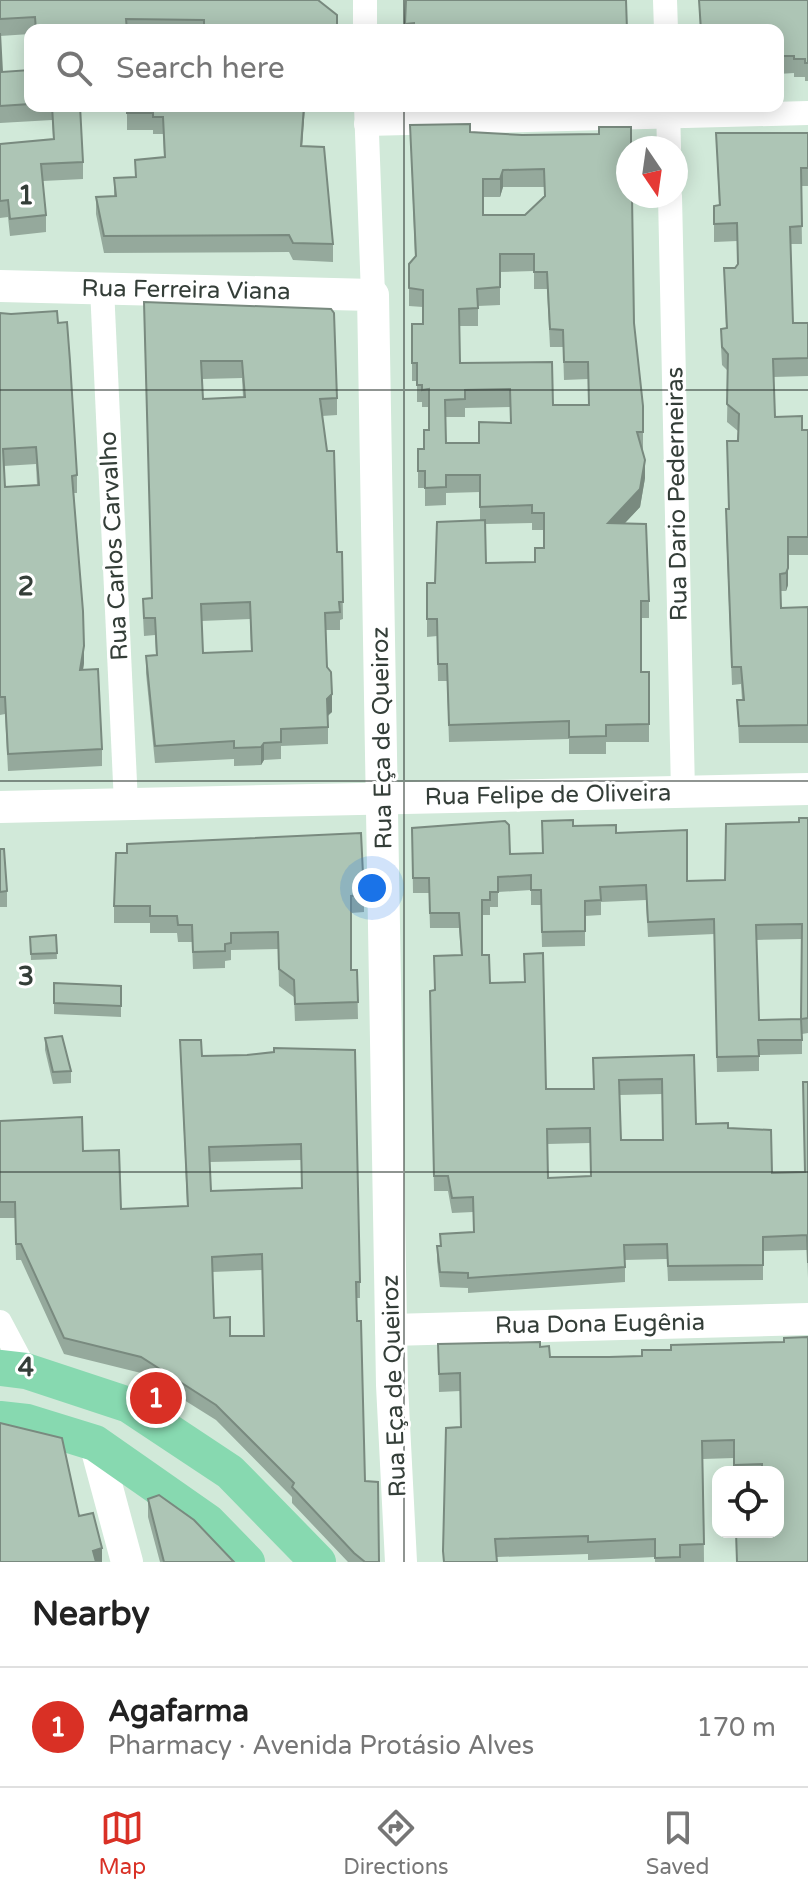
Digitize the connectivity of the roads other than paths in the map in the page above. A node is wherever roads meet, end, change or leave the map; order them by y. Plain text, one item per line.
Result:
1 (365, 0) edge
2 (665, 0) edge
3 (365, 24) edge
4 (666, 24) edge
5 (547, 112) edge
6 (668, 112) edge
7 (761, 112) edge
8 (808, 113) edge
9 (366, 115) edge
10 (669, 136) edge
11 (670, 208) edge
12 (0, 286) edge
13 (102, 288) junction
14 (373, 295) junction
15 (808, 789) edge
16 (683, 792) junction
17 (384, 799) junction
18 (126, 804) junction
19 (0, 807) edge
20 (808, 1319) edge
21 (0, 1322) edge
22 (391, 1330) junction
23 (13, 1369) edge
24 (0, 1419) edge
25 (95, 1443) junction
26 (127, 1562) edge
27 (247, 1562) edge
28 (318, 1562) edge
29 (401, 1562) edge

1 - 3 street
2 - 4 street
5 - 9 street
6 - 10 street
7 - 8 street
9 - 14 street, Rua Eça de Queiroz
11 - 16 street, Rua Dario Pederneiras
12 - 13 street, Rua Ferreira Viana
13 - 14 street, Rua Ferreira Viana
13 - 18 street, Rua Carlos Carvalho
14 - 17 street, Rua Eça de Queiroz
15 - 16 street, Rua Felipe de Oliveira
16 - 17 street, Rua Felipe de Oliveira
17 - 18 street, Rua Felipe de Oliveira
17 - 22 street, Rua Eça de Queiroz
18 - 19 street, Rua Felipe de Oliveira
20 - 22 street, Rua Dona Eugênia
21 - 23 street
22 - 29 street, Rua Eça de Queiroz
23 - 28 main road
24 - 25 main road
25 - 26 street
25 - 27 main road

